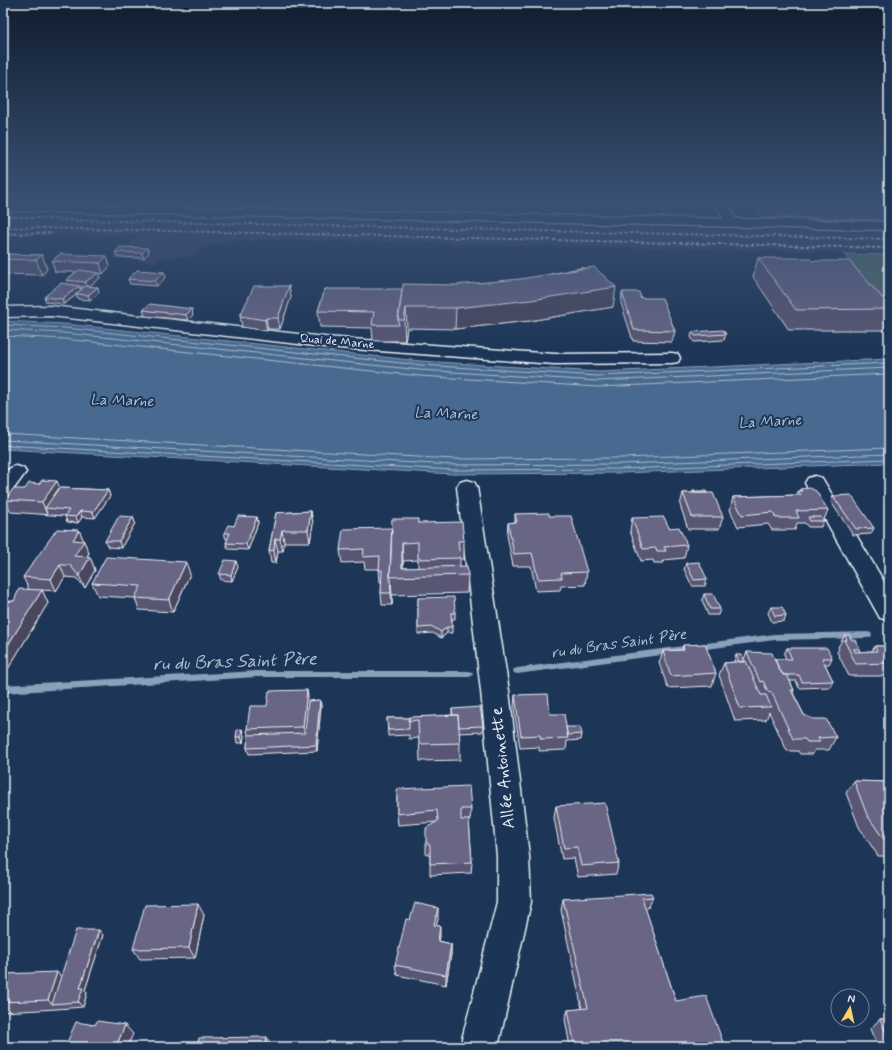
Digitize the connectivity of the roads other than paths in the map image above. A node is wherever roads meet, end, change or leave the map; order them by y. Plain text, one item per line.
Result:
1 (3, 312) edge
2 (672, 358) dead end
3 (16, 472) dead end
4 (815, 483) dead end
5 (467, 486) dead end
6 (3, 489) edge
7 (889, 611) edge
8 (479, 1047) edge

1 - 2 street, Quai de Marne
3 - 6 street
4 - 7 street
5 - 8 street, Allée Antoinette

